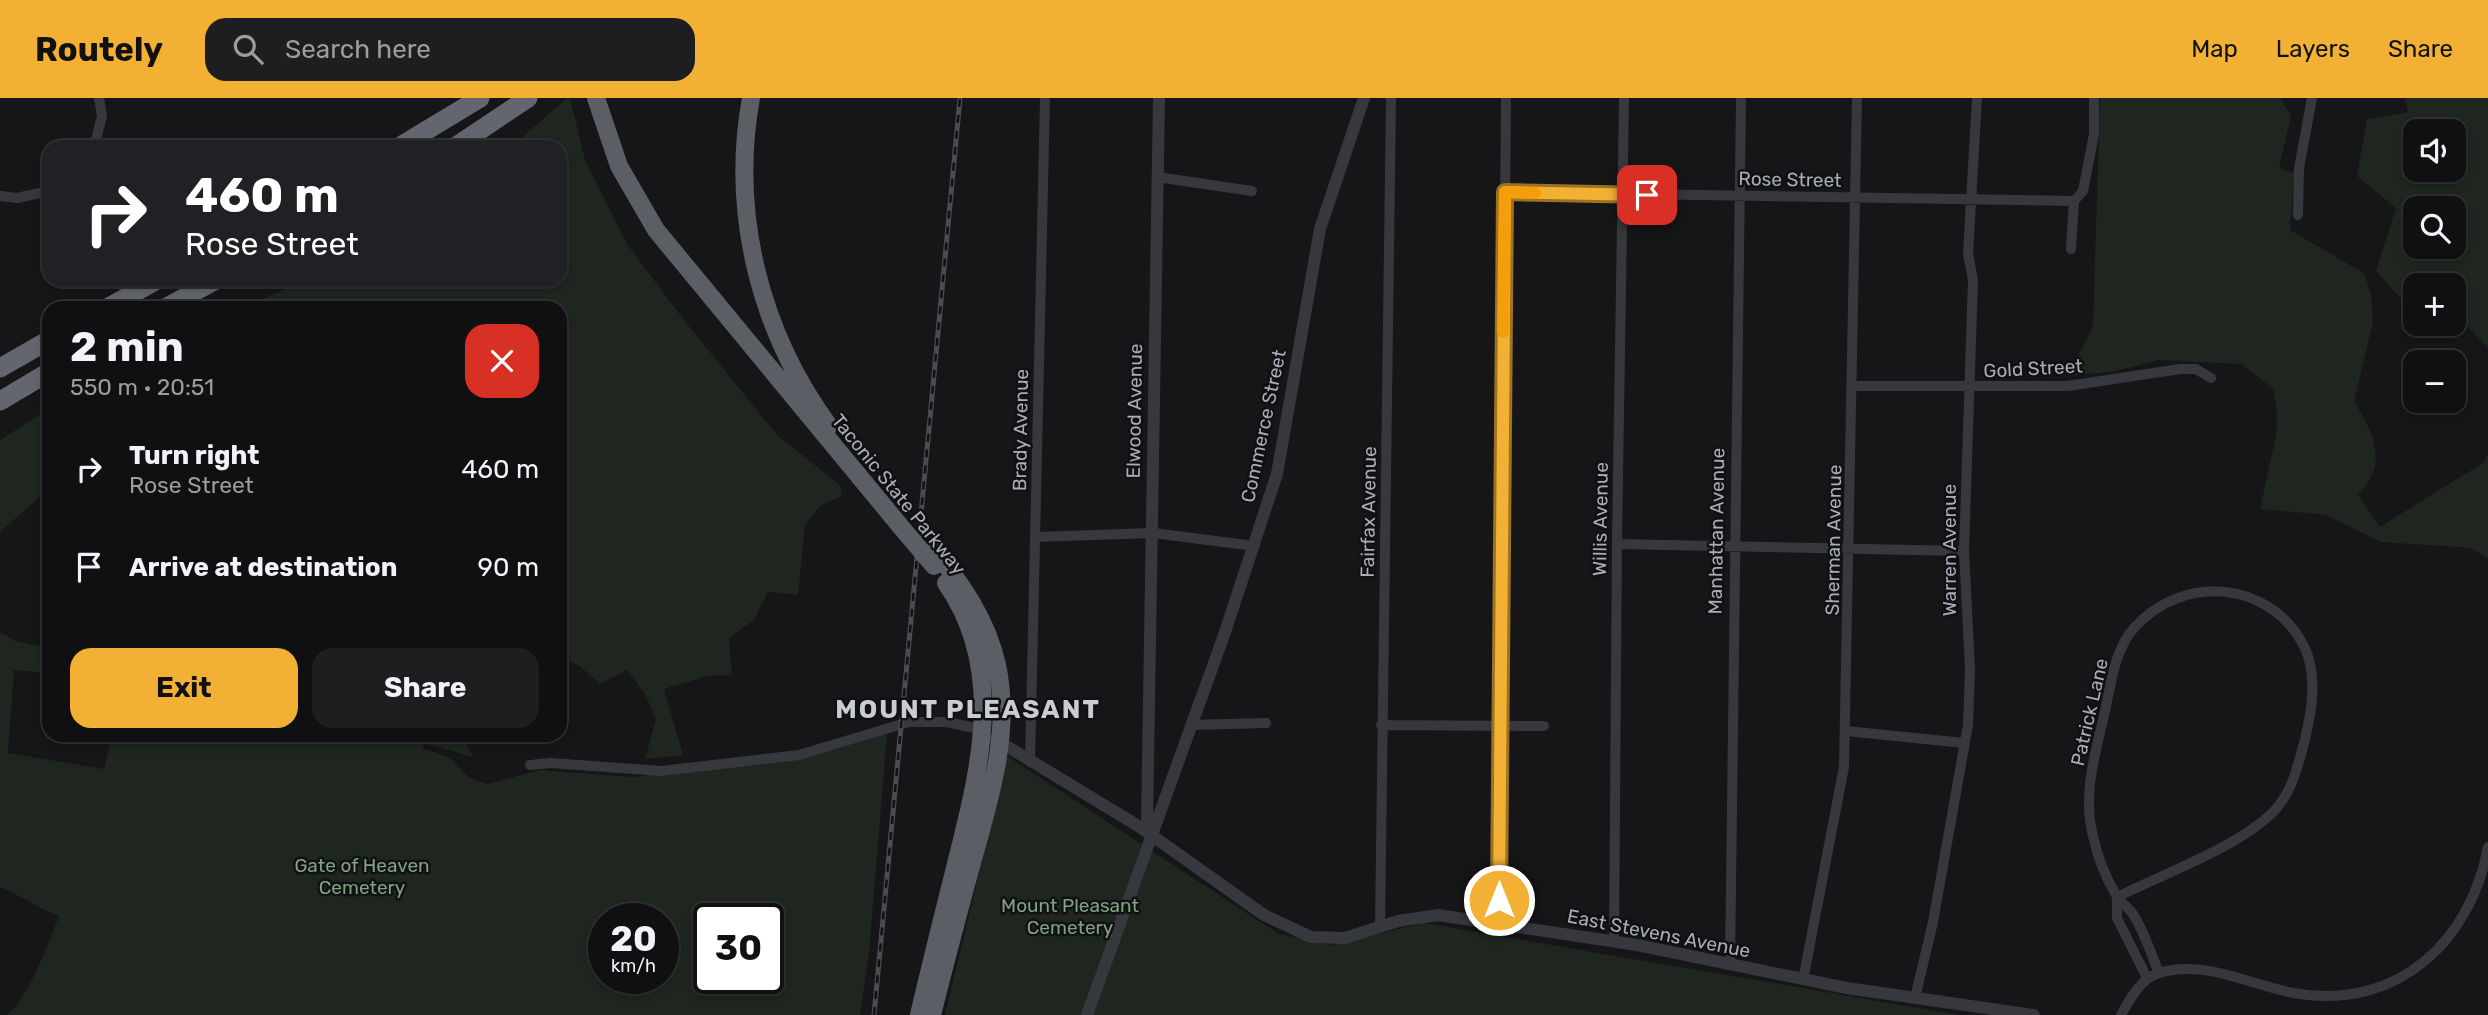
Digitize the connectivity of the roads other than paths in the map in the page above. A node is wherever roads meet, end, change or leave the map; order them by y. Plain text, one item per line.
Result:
1 (99, 98) edge
2 (481, 98) edge
3 (528, 98) edge
4 (596, 98) edge
5 (751, 98) edge
6 (1045, 98) edge
7 (1159, 98) edge
8 (1364, 98) edge
9 (1391, 98) edge
10 (1506, 98) edge
11 (1624, 98) edge
12 (1741, 98) edge
13 (1857, 98) edge
14 (1977, 98) edge
15 (2094, 98) edge
16 (2312, 98) edge
17 (96, 140) edge
18 (411, 140) edge
19 (465, 140) edge
20 (1157, 177) junction
21 (1252, 191) dead end
22 (1505, 192) junction
23 (42, 193) edge
24 (1624, 195) junction
25 (0, 196) edge
26 (1739, 196) junction
27 (1856, 198) junction
28 (1972, 198) junction
29 (2074, 201) junction
30 (2298, 215) dead end
31 (2071, 249) dead end
32 (145, 287) edge
33 (203, 287) edge
34 (120, 301) edge
35 (178, 301) edge
36 (42, 344) edge
37 (0, 368) edge
38 (42, 376) edge
39 (2211, 378) dead end
40 (1853, 386) junction
41 (1969, 388) junction
42 (0, 401) edge
43 (902, 520) junction
44 (1153, 533) junction
45 (1035, 537) junction
46 (1616, 544) junction
47 (1733, 545) junction
48 (1255, 546) junction
49 (1850, 548) junction
50 (1964, 551) junction
51 (933, 558) junction
52 (1266, 723) dead end
53 (1150, 724) joint
54 (1190, 724) junction
55 (1381, 724) junction
56 (1499, 725) junction
57 (1544, 726) dead end
58 (984, 730) junction
59 (1846, 731) junction
60 (1000, 743) junction
61 (1965, 743) junction
62 (1030, 762) junction
63 (530, 765) dead end
64 (1152, 836) junction
65 (2488, 847) edge
66 (2117, 897) junction
67 (1499, 925) junction
68 (1380, 927) junction
69 (1614, 941) junction
70 (1730, 965) junction
71 (2159, 973) junction
72 (2147, 978) junction
73 (1802, 980) junction
74 (1915, 998) junction
75 (919, 1015) edge
76 (932, 1015) edge
77 (1087, 1015) edge
78 (2034, 1015) edge
79 (2121, 1015) edge

1 - 17 street
2 - 18 highway
3 - 19 highway
4 - 43 highway, Taconic State Parkway
5 - 43 highway, Taconic State Parkway
6 - 45 street, Brady Avenue
7 - 20 street, Elwood Avenue
8 - 48 street, Commerce Street
9 - 55 street, Fairfax Avenue
10 - 22 street
11 - 24 street, Willis Avenue
12 - 26 street, Manhattan Avenue
13 - 27 street, Sherman Avenue
14 - 28 street, Warren Avenue
15 - 29 street
16 - 30 street
20 - 21 street
20 - 44 street, Elwood Avenue
22 - 24 street, Rose Street
22 - 56 street
23 - 25 street
24 - 26 street, Rose Street
24 - 46 street, Willis Avenue
26 - 27 street, Rose Street
26 - 47 street, Manhattan Avenue
27 - 28 street, Rose Street
27 - 40 street, Sherman Avenue
28 - 29 street, Rose Street
28 - 41 street, Warren Avenue
29 - 31 street
32 - 34 highway
33 - 35 highway
36 - 37 highway
38 - 42 highway
39 - 41 street, Gold Street
40 - 41 street, Gold Street
40 - 49 street, Sherman Avenue
41 - 50 street, Warren Avenue
43 - 51 highway, Taconic State Parkway, bridge
44 - 45 street
44 - 48 street
44 - 53 street, Elwood Avenue
45 - 62 street, Brady Avenue
46 - 47 street
46 - 69 street, Willis Avenue
47 - 49 street
47 - 70 street, Manhattan Avenue
48 - 54 street, Commerce Street
49 - 50 street
49 - 59 street, Sherman Avenue
50 - 61 street, Warren Avenue
51 - 58 highway, Taconic State Parkway
51 - 60 highway, Taconic State Parkway
52 - 54 street
53 - 64 street, Commerce Street
54 - 64 street, Commerce Street
55 - 56 street
55 - 68 street, Fairfax Avenue
56 - 57 street
56 - 67 street
58 - 60 street, East Stevens Avenue
58 - 63 street
58 - 75 highway, Taconic State Parkway
59 - 61 street
59 - 73 street, Sherman Avenue
60 - 62 street, East Stevens Avenue
60 - 76 highway, Taconic State Parkway
61 - 74 street, Warren Avenue
62 - 64 street, East Stevens Avenue
64 - 68 street, East Stevens Avenue
64 - 77 street, Commerce Street
65 - 71 street
66 - 66 street, Patrick Lane
66 - 71 street, Patrick Lane
66 - 72 street, Patrick Lane
67 - 68 street, East Stevens Avenue
67 - 69 street, East Stevens Avenue
69 - 70 street, East Stevens Avenue
70 - 73 street, East Stevens Avenue
71 - 72 street
72 - 79 street
73 - 74 street, East Stevens Avenue
74 - 78 street, East Stevens Avenue

